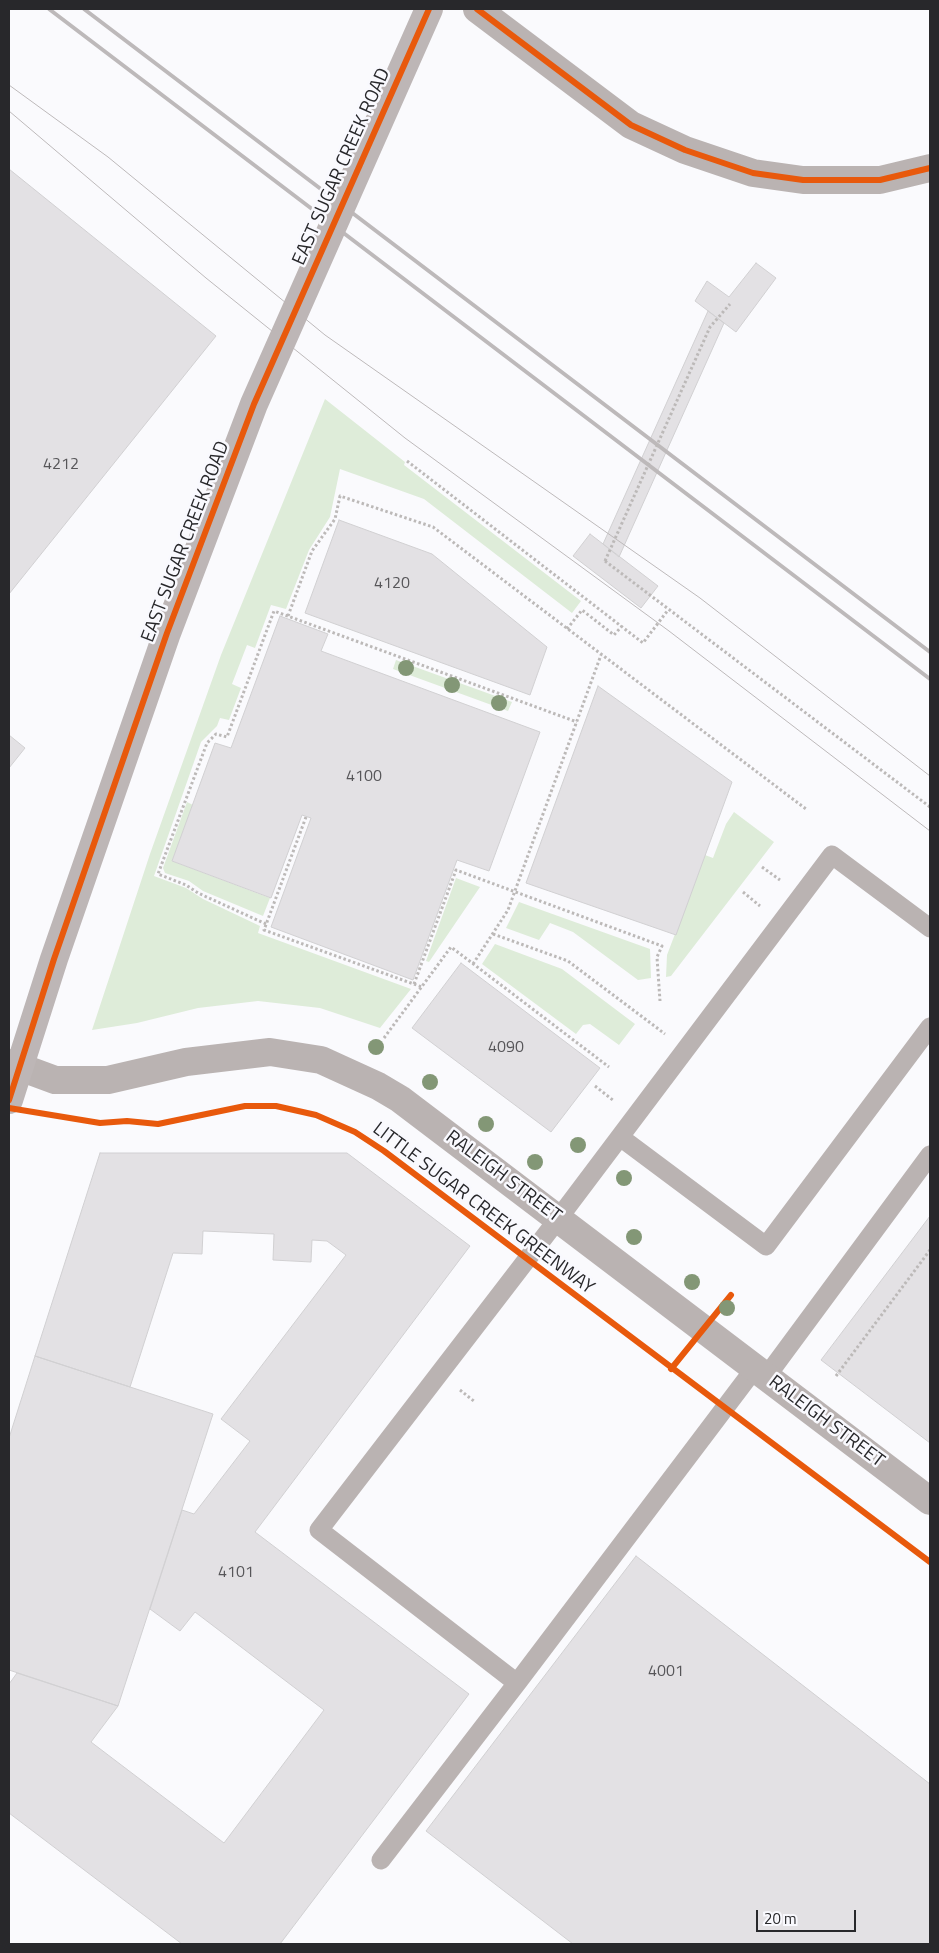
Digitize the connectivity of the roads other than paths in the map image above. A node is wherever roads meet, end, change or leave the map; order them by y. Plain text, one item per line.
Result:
1 (429, 9) edge
2 (477, 9) edge
3 (930, 168) edge
4 (930, 928) edge
5 (930, 1028) edge
6 (9, 1063) edge
7 (9, 1100) edge
8 (620, 1137) junction
9 (930, 1155) edge
10 (558, 1219) junction
11 (760, 1372) junction
12 (930, 1501) edge
13 (517, 1683) junction
14 (381, 1860) dead end

1 - 7 main road, EAST SUGAR CREEK ROAD, bridge
2 - 3 street
4 - 8 lane
5 - 8 lane
6 - 10 street, RALEIGH STREET
8 - 10 lane
9 - 11 lane
10 - 11 street, RALEIGH STREET
10 - 13 lane
11 - 12 street, RALEIGH STREET
11 - 13 lane
13 - 14 lane

